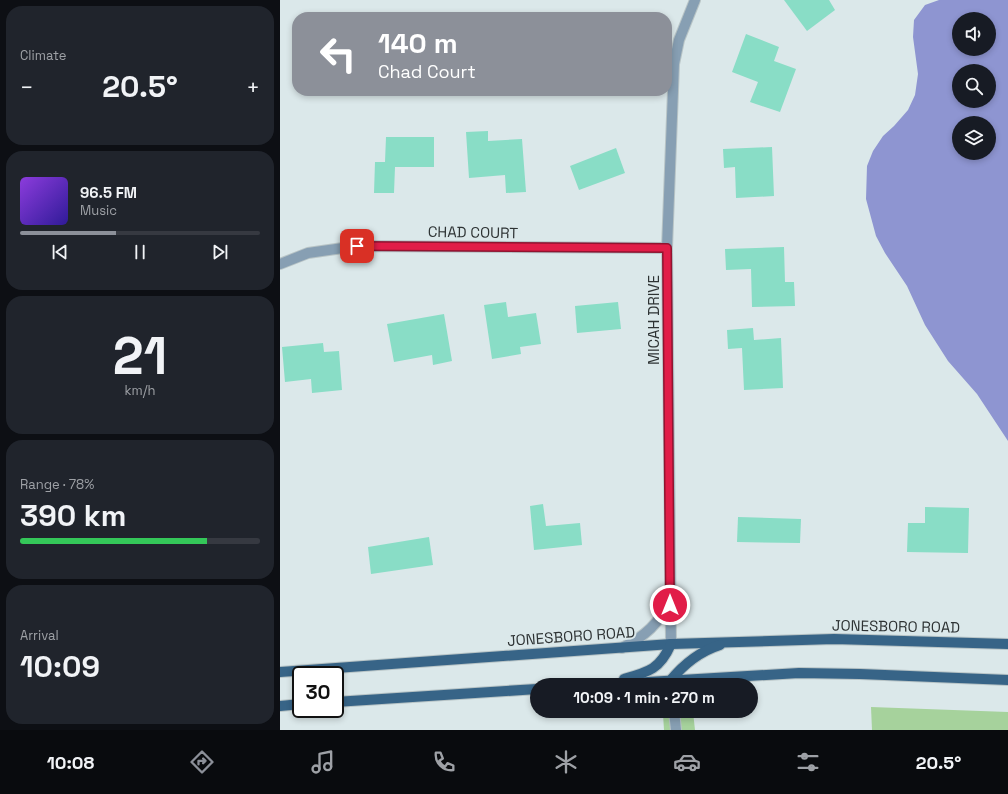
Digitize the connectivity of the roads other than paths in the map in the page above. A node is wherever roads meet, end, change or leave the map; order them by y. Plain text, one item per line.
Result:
1 (695, 0) edge
2 (667, 248) junction
3 (280, 264) edge
4 (670, 592) junction
5 (732, 642) junction
6 (670, 644) junction
7 (1008, 644) edge
8 (622, 648) junction
9 (280, 672) edge
10 (628, 678) edge
11 (674, 678) edge
12 (716, 678) edge
13 (1008, 680) edge
14 (530, 689) edge
15 (344, 701) edge
16 (292, 705) edge
17 (280, 706) edge

1 - 2 street, MICAH DRIVE
2 - 3 street, CHAD COURT
2 - 4 street, MICAH DRIVE
4 - 6 street, MICAH DRIVE
4 - 8 street
5 - 6 main road, JONESBORO ROAD
5 - 7 main road, JONESBORO ROAD
5 - 11 main road
6 - 8 main road, JONESBORO ROAD
6 - 10 main road
8 - 9 main road, JONESBORO ROAD
12 - 13 main road
14 - 15 main road
16 - 17 main road

